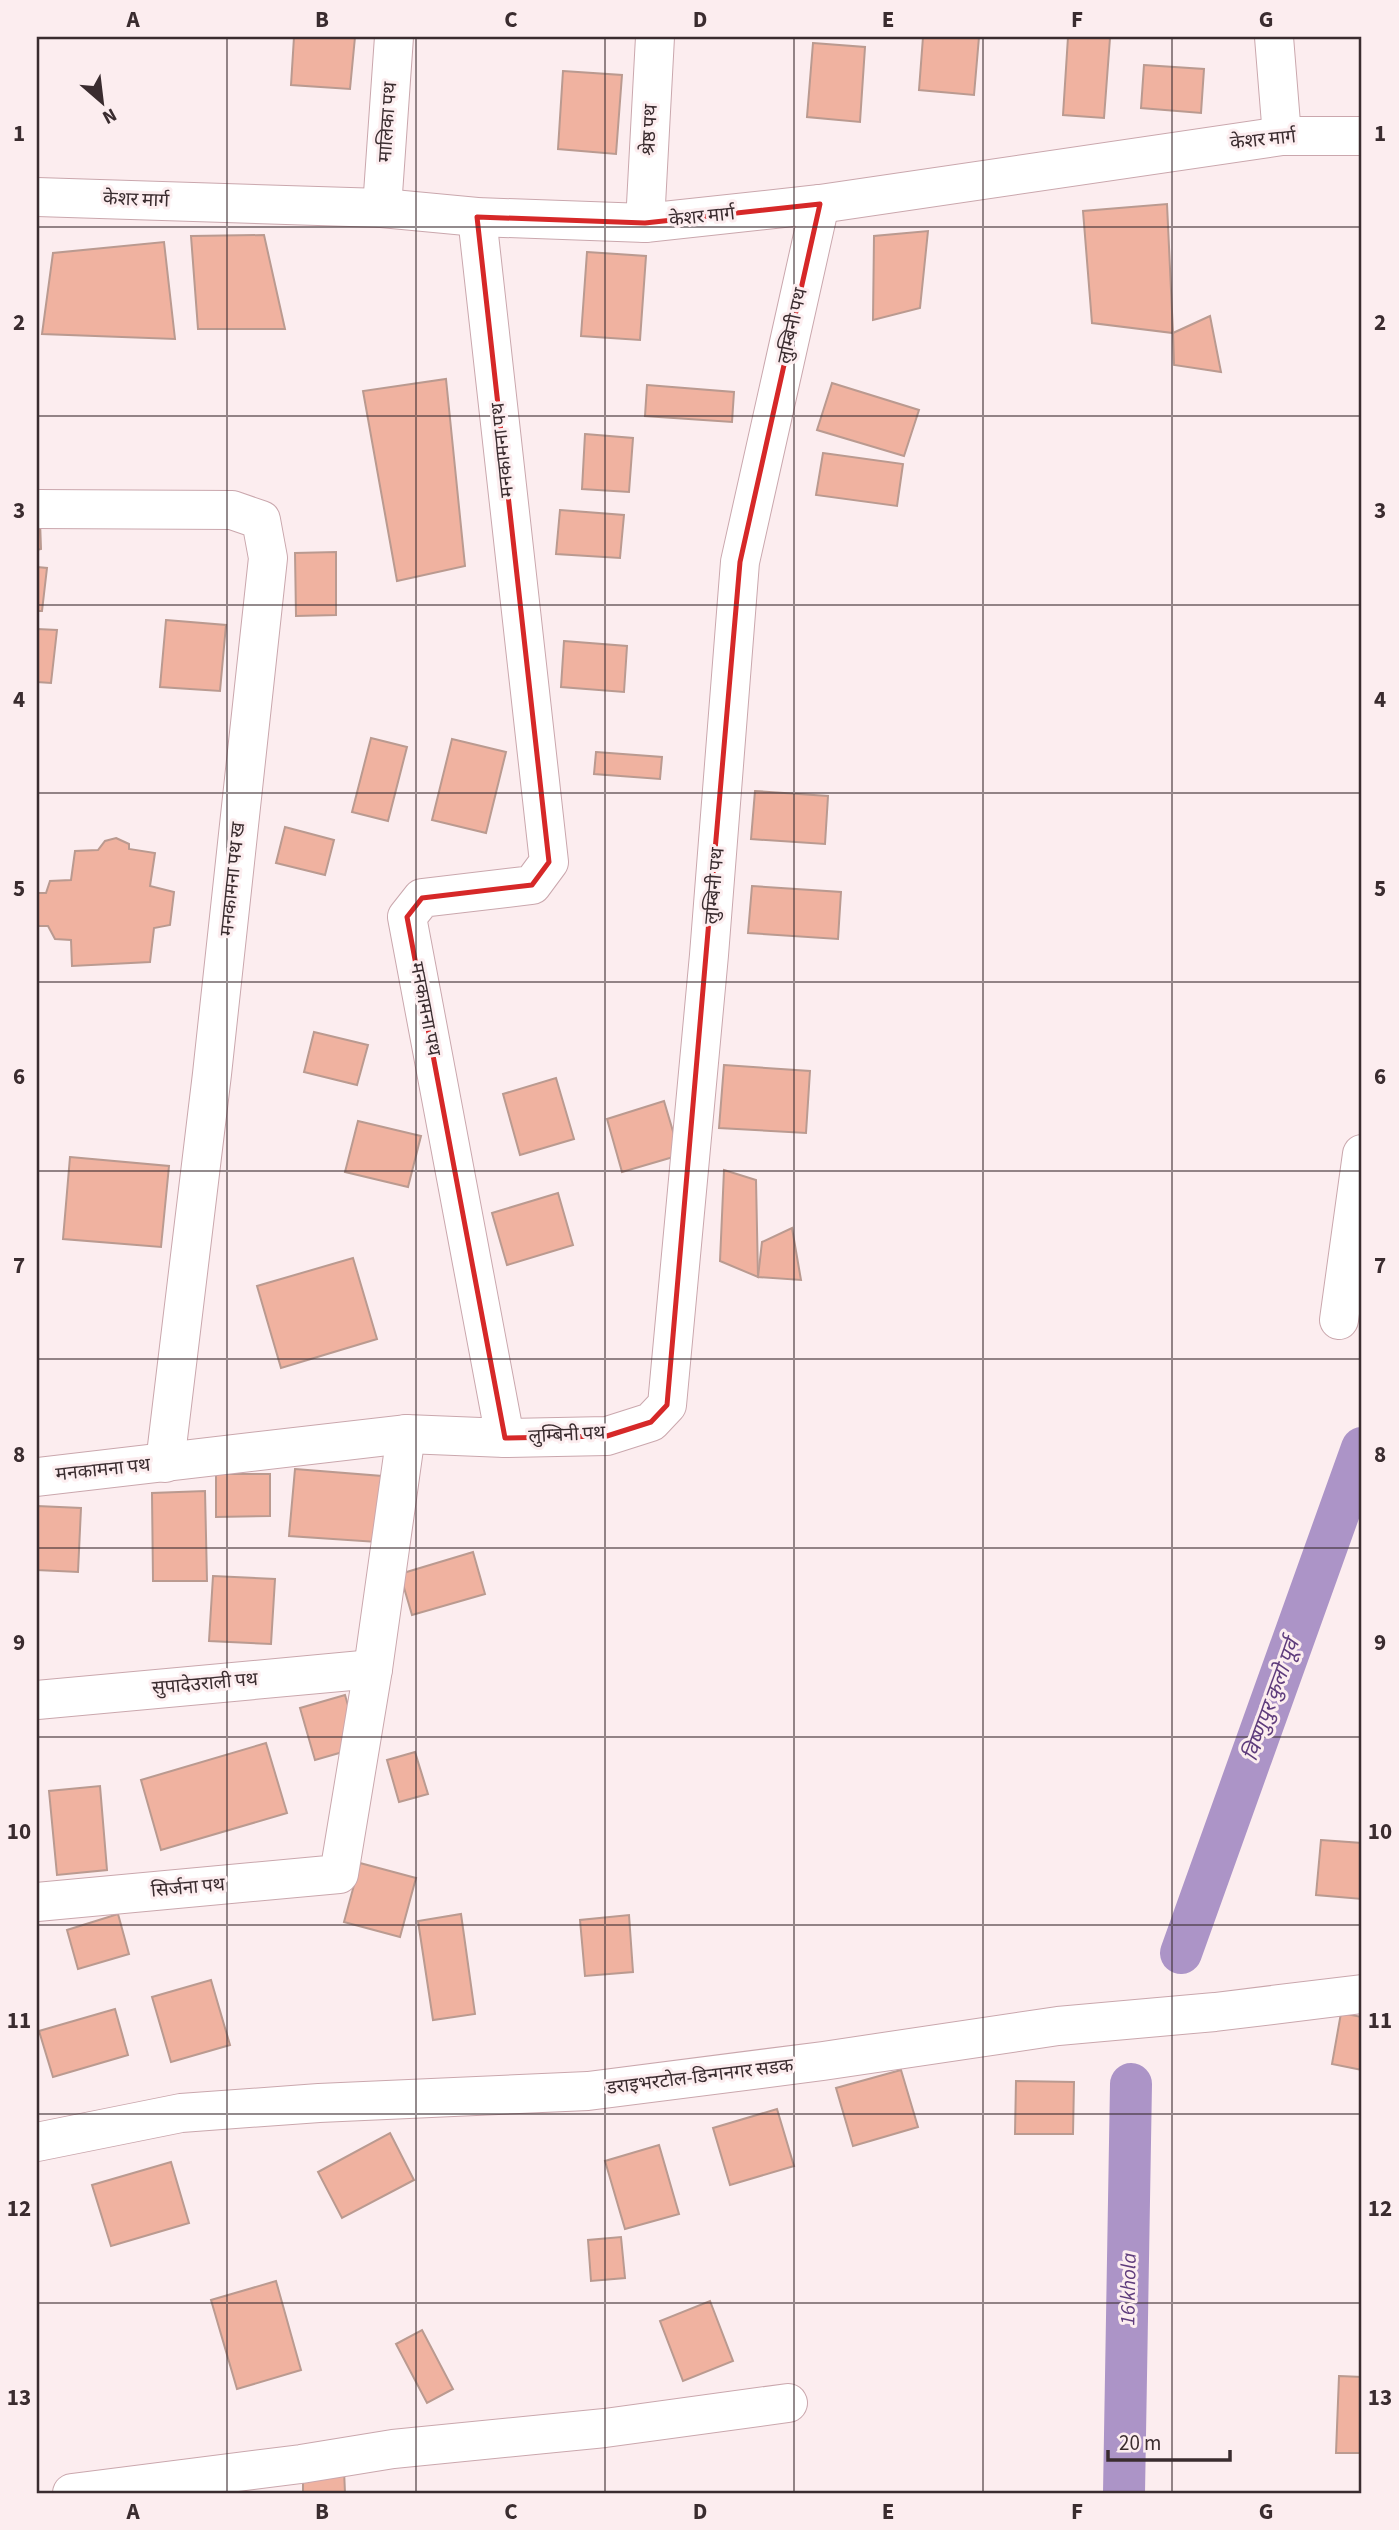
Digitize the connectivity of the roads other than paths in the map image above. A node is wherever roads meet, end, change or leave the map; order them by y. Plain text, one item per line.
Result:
1 (394, 37) edge
2 (655, 37) edge
3 (1274, 37) edge
4 (1282, 136) junction
5 (1362, 136) edge
6 (37, 197) edge
7 (820, 204) junction
8 (382, 208) junction
9 (477, 217) junction
10 (645, 223) junction
11 (37, 509) edge
12 (1362, 1154) edge
13 (1339, 1320) dead end
14 (406, 1434) junction
15 (505, 1438) junction
16 (164, 1463) junction
17 (37, 1477) edge
18 (373, 1669) junction
19 (37, 1699) edge
20 (37, 1902) edge
21 (1362, 1994) edge
22 (37, 2142) edge
23 (788, 2403) dead end
24 (72, 2493) edge

1 - 8 street, मालिका पथ
2 - 10 street, श्रेष्ठ पथ
3 - 4 street
4 - 5 street, केशर मार्ग
4 - 7 street, केशर मार्ग
6 - 8 street, केशर मार्ग
7 - 10 street, केशर मार्ग
7 - 15 street, लुम्बिनी पथ
8 - 9 street, केशर मार्ग
9 - 10 street, केशर मार्ग
9 - 15 street, मनकामना पथ
11 - 16 street, मनकामना पथ ख
12 - 13 street
14 - 15 street, मनकामना पथ
14 - 16 street, मनकामना पथ
14 - 18 street
16 - 17 street, मनकामना पथ
18 - 19 street, सुपादेउराली पथ
18 - 20 street, सिर्जना पथ
21 - 22 street, डराइभरटोल-डिन्गनगर सडक
23 - 24 street

